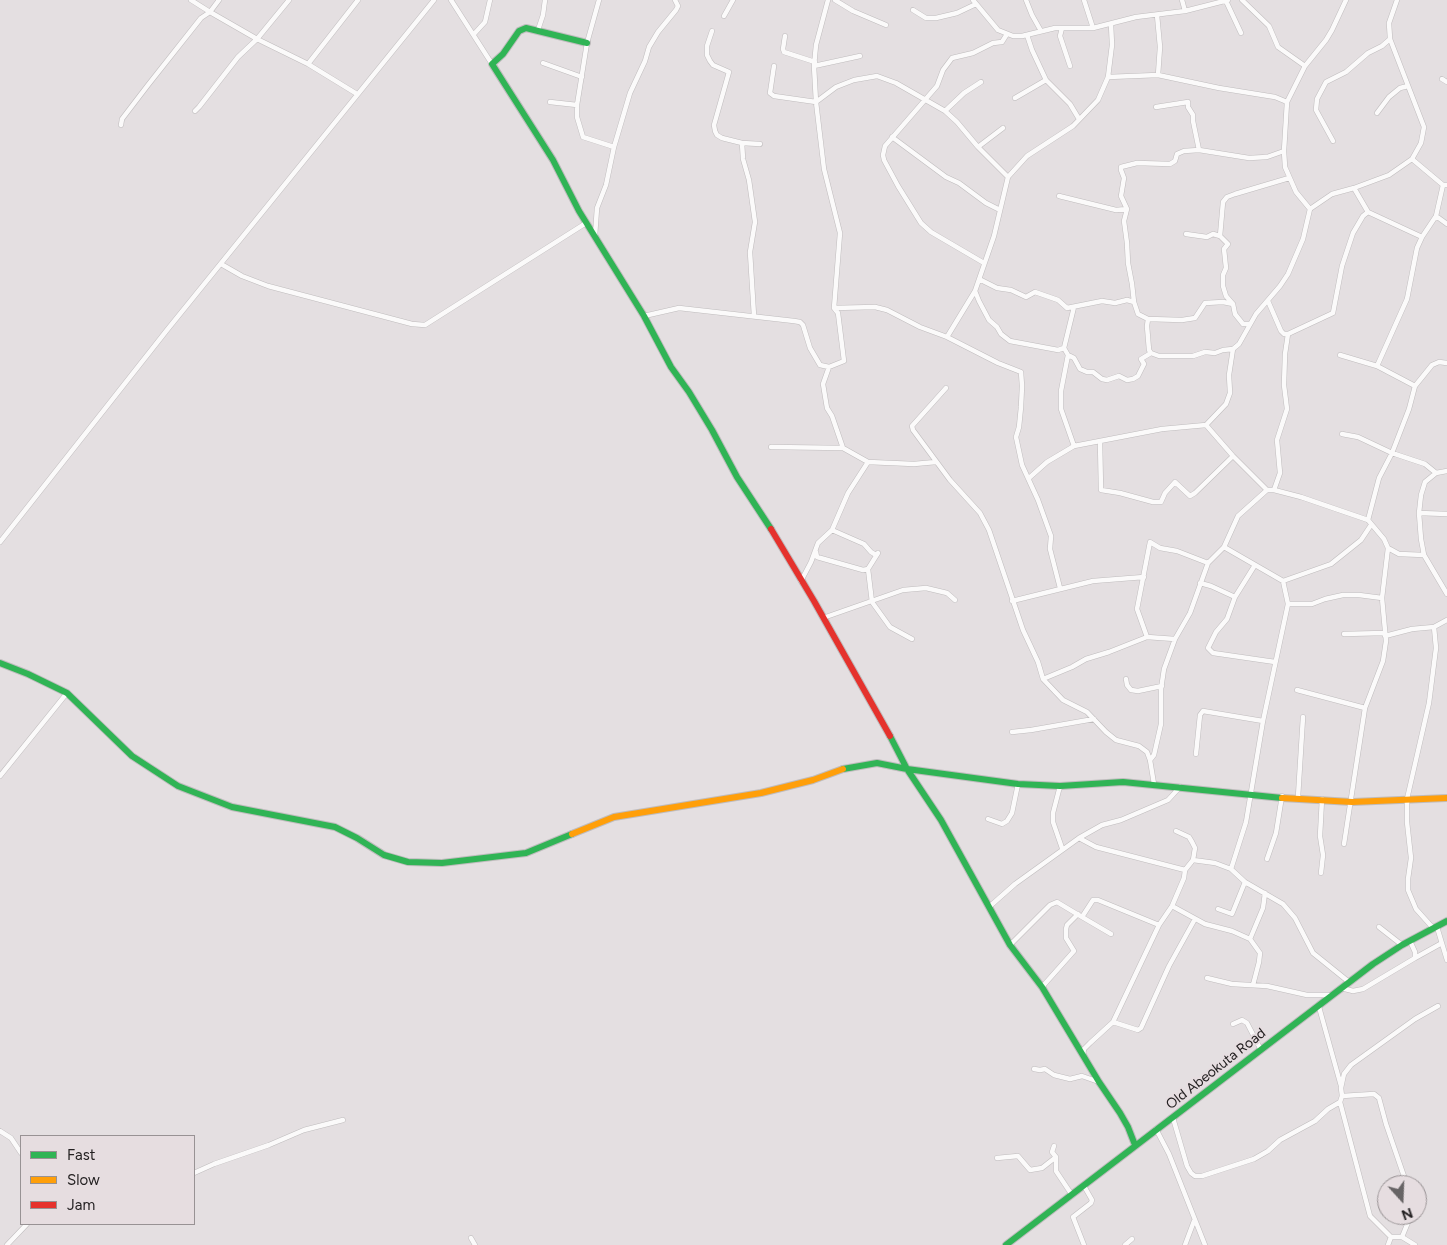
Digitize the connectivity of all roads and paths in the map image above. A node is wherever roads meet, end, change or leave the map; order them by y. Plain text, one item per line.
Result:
1 (191, 0) edge
2 (219, 0) edge
3 (289, 0) edge
4 (358, 0) edge
5 (434, 0) edge
6 (451, 0) edge
7 (490, 0) edge
8 (545, 0) edge
9 (599, 0) edge
10 (675, 0) edge
11 (733, 0) edge
12 (828, 0) edge
13 (838, 0) edge
14 (1026, 0) edge
15 (1084, 0) edge
16 (1182, 0) edge
17 (1227, 0) edge
18 (1242, 0) edge
19 (1346, 0) edge
20 (1397, 0) edge
21 (974, 2) edge
22 (913, 10) dead end
23 (1185, 11) junction
24 (210, 12) junction
25 (724, 16) dead end
26 (1157, 16) junction
27 (1111, 24) junction
28 (886, 25) dead end
29 (1062, 28) junction
30 (1093, 28) junction
31 (538, 30) junction
32 (712, 31) dead end
33 (1041, 31) junction
34 (1241, 33) dead end
35 (474, 34) junction
36 (1007, 34) junction
37 (1027, 35) junction
38 (785, 36) dead end
39 (258, 39) junction
40 (1390, 39) junction
41 (587, 44) junction
42 (860, 56) dead end
43 (543, 63) dead end
44 (308, 64) junction
45 (492, 64) junction
46 (814, 64) junction
47 (774, 66) dead end
48 (1070, 66) dead end
49 (1304, 66) junction
50 (1158, 76) junction
51 (582, 77) junction
52 (1108, 77) junction
53 (1442, 79) dead end
54 (1046, 80) junction
55 (981, 82) dead end
56 (1447, 82) edge
57 (1408, 86) junction
58 (356, 94) junction
59 (1015, 98) dead end
60 (925, 99) junction
61 (550, 102) dead end
62 (816, 102) junction
63 (1287, 102) junction
64 (578, 105) junction
65 (1156, 107) dead end
66 (195, 111) dead end
67 (945, 111) junction
68 (1377, 113) dead end
69 (1079, 119) junction
70 (121, 125) dead end
71 (1003, 128) dead end
72 (892, 137) junction
73 (1333, 140) dead end
74 (742, 143) junction
75 (760, 144) dead end
76 (614, 147) junction
77 (978, 147) junction
78 (1199, 150) junction
79 (1284, 152) junction
80 (1412, 159) junction
81 (1008, 177) junction
82 (1289, 178) junction
83 (1445, 185) edge
84 (1354, 188) junction
85 (1058, 196) dead end
86 (1127, 209) junction
87 (1310, 209) junction
88 (1000, 210) junction
89 (1368, 212) junction
90 (1436, 216) junction
91 (586, 222) junction
92 (1447, 224) edge
93 (1186, 234) dead end
94 (595, 236) junction
95 (1220, 236) junction
96 (1422, 237) junction
97 (984, 263) junction
98 (221, 264) junction
99 (979, 279) junction
100 (976, 291) junction
101 (1268, 301) junction
102 (1134, 302) junction
103 (1233, 304) junction
104 (1074, 307) junction
105 (834, 308) junction
106 (644, 316) junction
107 (754, 316) junction
108 (1148, 319) junction
109 (1250, 324) junction
110 (1288, 334) junction
111 (947, 337) junction
112 (1064, 348) junction
113 (1233, 349) junction
114 (1151, 353) junction
115 (1068, 354) junction
116 (1340, 355) dead end
117 (1447, 363) edge
118 (1377, 366) junction
119 (829, 367) junction
120 (1415, 386) junction
121 (946, 388) dead end
122 (1206, 425) junction
123 (1342, 434) dead end
124 (1100, 441) junction
125 (1074, 446) junction
126 (771, 447) dead end
127 (843, 448) junction
128 (1392, 453) junction
129 (1233, 456) junction
130 (868, 462) junction
131 (936, 462) junction
132 (1447, 471) edge
133 (1436, 473) junction
134 (1029, 478) junction
135 (1267, 490) junction
136 (1274, 490) junction
137 (1419, 513) junction
138 (1447, 514) edge
139 (1370, 522) junction
140 (832, 530) junction
141 (0, 542) edge
142 (1224, 547) junction
143 (1388, 548) junction
144 (816, 552) junction
145 (1424, 555) junction
146 (1208, 563) junction
147 (1255, 564) junction
148 (868, 569) junction
149 (1144, 577) junction
150 (801, 581) junction
151 (1283, 582) junction
152 (1200, 584) junction
153 (1060, 588) junction
154 (1447, 594) edge
155 (1235, 597) junction
156 (1382, 598) junction
157 (955, 600) dead end
158 (1012, 601) junction
159 (872, 602) junction
160 (1288, 604) junction
161 (823, 618) junction
162 (1447, 620) edge
163 (1434, 627) junction
164 (1344, 634) dead end
165 (1384, 634) junction
166 (1147, 637) junction
167 (912, 639) dead end
168 (1174, 639) junction
169 (1275, 662) junction
170 (0, 663) edge
171 (1043, 678) junction
172 (1126, 679) dead end
173 (1162, 686) junction
174 (1297, 690) dead end
175 (67, 694) junction
176 (1365, 708) junction
177 (1303, 717) dead end
178 (1094, 719) junction
179 (1263, 721) junction
180 (1012, 732) dead end
181 (1196, 754) dead end
182 (1150, 760) junction
183 (907, 769) junction
184 (0, 776) edge
185 (1018, 784) junction
186 (1154, 784) junction
187 (1060, 786) junction
188 (1180, 787) junction
189 (1251, 796) junction
190 (1282, 796) junction
191 (1298, 797) junction
192 (1447, 798) edge
193 (1322, 799) junction
194 (1407, 799) junction
195 (1352, 802) junction
196 (988, 819) dead end
197 (1176, 831) dead end
198 (1079, 838) junction
199 (1344, 844) dead end
200 (1062, 848) junction
201 (1267, 859) dead end
202 (1194, 860) junction
203 (1231, 869) junction
204 (1185, 870) junction
205 (1322, 873) dead end
206 (1245, 882) junction
207 (1265, 893) junction
208 (989, 906) junction
209 (1172, 906) junction
210 (1218, 910) dead end
211 (1080, 916) junction
212 (1195, 919) junction
213 (1447, 921) edge
214 (1159, 925) junction
215 (1379, 927) dead end
216 (1435, 928) junction
217 (1111, 934) dead end
218 (1250, 939) junction
219 (1410, 941) junction
220 (1442, 943) junction
221 (1010, 945) junction
222 (1402, 945) junction
223 (1415, 958) junction
224 (1447, 960) edge
225 (1207, 978) dead end
226 (1349, 982) junction
227 (1253, 985) junction
228 (1042, 987) junction
229 (1342, 988) junction
230 (1331, 995) junction
231 (1318, 1005) junction
232 (1438, 1006) dead end
233 (1113, 1022) junction
234 (1233, 1024) dead end
235 (1261, 1050) junction
236 (1083, 1055) junction
237 (1034, 1069) dead end
238 (1098, 1082) junction
239 (1342, 1088) junction
240 (1342, 1096) junction
241 (1340, 1102) junction
242 (1173, 1118) junction
243 (343, 1120) dead end
244 (1156, 1130) junction
245 (0, 1132) edge
246 (1135, 1145) junction
247 (1054, 1146) dead end
248 (20, 1152) edge
249 (1056, 1157) junction
250 (997, 1158) dead end
251 (195, 1173) edge
252 (1404, 1175) edge
253 (1084, 1186) junction
254 (1072, 1195) junction
255 (1194, 1221) junction
256 (27, 1225) edge
257 (1407, 1225) edge
258 (1392, 1237) junction
259 (1402, 1237) junction
260 (471, 1238) dead end
261 (1132, 1239) dead end
262 (6, 1245) edge
263 (475, 1245) edge
264 (1006, 1245) edge
265 (1084, 1245) edge
266 (1125, 1245) edge
267 (1185, 1245) edge
268 (1205, 1245) edge
269 (1388, 1245) edge
270 (1415, 1245) edge

1 - 24 street
2 - 24 street
3 - 39 street
4 - 44 street
5 - 58 street
6 - 35 street
7 - 35 street
8 - 31 street
9 - 41 street
10 - 76 street
11 - 25 street
12 - 46 street
13 - 28 street
14 - 33 street
15 - 30 street
16 - 23 street
17 - 23 street
17 - 34 street
18 - 49 street
19 - 49 street
20 - 40 street
21 - 22 street
21 - 36 street
23 - 26 street
24 - 39 street
24 - 70 street
26 - 27 street
26 - 50 street
27 - 30 street
27 - 52 street
29 - 30 street
29 - 33 street
29 - 48 street
31 - 41 main road
31 - 45 main road
32 - 74 street
33 - 37 street
35 - 45 street
36 - 37 street
36 - 60 street
37 - 54 street
38 - 46 street
39 - 44 street
39 - 66 street
40 - 57 street
40 - 73 street
41 - 51 street
42 - 46 street
43 - 51 street
44 - 58 street
45 - 91 main road
46 - 62 street
47 - 62 street
49 - 63 street
50 - 52 street
50 - 63 street
51 - 64 street
52 - 69 street
53 - 56 street
54 - 59 street
54 - 69 street
55 - 67 street
57 - 68 street
57 - 80 street
58 - 98 street
60 - 62 street
60 - 67 street
60 - 72 street
61 - 64 street
62 - 105 street
63 - 79 street
64 - 76 street
65 - 78 street
67 - 77 street
69 - 81 street
71 - 77 street
72 - 88 street
72 - 97 street
74 - 75 street
74 - 107 street
76 - 94 street
77 - 81 street
78 - 79 street
78 - 86 street
79 - 82 street
80 - 83 street
80 - 84 street
81 - 88 street
82 - 87 street
82 - 95 street
83 - 90 street
84 - 87 street
84 - 89 street
85 - 86 street
86 - 102 street
87 - 101 street
88 - 97 street
89 - 96 street
89 - 110 street
90 - 92 street
90 - 96 street
91 - 94 main road
91 - 98 street
93 - 95 street
94 - 106 main road
95 - 103 street
96 - 118 street
97 - 99 street
98 - 141 street
99 - 100 street
99 - 104 street
100 - 111 street
100 - 112 street
101 - 109 street
101 - 110 street
102 - 104 street
102 - 108 street
103 - 108 street
103 - 109 street
104 - 112 street
105 - 111 street
105 - 119 street
106 - 107 street
106 - 150 main road
107 - 119 street
108 - 114 street
109 - 113 street
110 - 136 street
111 - 134 street
112 - 115 street
113 - 114 street
113 - 122 street
114 - 115 street
115 - 125 street
116 - 118 street
117 - 120 street
118 - 120 street
119 - 127 street
120 - 128 street
121 - 131 street
122 - 124 street
122 - 129 street
123 - 128 street
124 - 125 street
124 - 129 street
125 - 134 street
126 - 127 street
127 - 130 street
128 - 133 street
128 - 139 street
129 - 135 street
130 - 131 street
130 - 140 street
131 - 158 street
132 - 133 street
133 - 137 street
134 - 153 street
135 - 136 street
135 - 142 street
136 - 139 street
137 - 138 street
137 - 145 street
139 - 143 street
139 - 151 street
140 - 144 street
140 - 148 street
142 - 146 street
142 - 147 street
143 - 145 street
143 - 156 street
144 - 148 street
144 - 150 street
145 - 154 street
146 - 149 street
146 - 152 street
147 - 151 street
147 - 155 street
148 - 159 street
149 - 153 street
149 - 166 street
150 - 161 main road
151 - 160 street
152 - 155 street
152 - 168 street
153 - 158 street
155 - 169 street
156 - 160 street
156 - 165 street
157 - 159 street
158 - 171 street
159 - 161 street
159 - 167 street
160 - 169 street
161 - 183 main road
162 - 163 street
163 - 165 street
163 - 194 street
164 - 165 street
165 - 176 street
166 - 168 street
166 - 171 street
168 - 173 street
169 - 179 street
170 - 175 main road
171 - 178 street
172 - 173 street
173 - 182 street
174 - 176 street
175 - 183 main road
175 - 184 street
176 - 195 street
177 - 191 street
178 - 180 street
178 - 182 street
179 - 181 street
179 - 189 street
182 - 186 street
183 - 185 main road
183 - 208 main road
185 - 187 main road
185 - 196 street
186 - 187 main road
186 - 188 main road
187 - 200 street
188 - 189 main road
188 - 198 street
189 - 190 main road
189 - 203 street
190 - 191 main road
190 - 201 street
191 - 193 main road
192 - 194 main road
193 - 195 main road
193 - 205 street
194 - 195 main road
194 - 216 street
195 - 199 street
197 - 202 street
198 - 200 street
198 - 204 street
200 - 208 street
202 - 203 street
202 - 204 street
203 - 206 street
204 - 209 street
206 - 207 street
206 - 210 street
207 - 218 street
207 - 226 street
208 - 221 main road
209 - 212 street
209 - 214 street
211 - 214 street
211 - 217 street
211 - 221 street
211 - 228 street
212 - 218 street
212 - 233 street
213 - 216 main road, Old Abeokuta Road
214 - 233 street
215 - 222 street
216 - 219 main road, Old Abeokuta Road
216 - 220 street
218 - 227 street
219 - 222 main road, Old Abeokuta Road
219 - 223 street
220 - 223 street
220 - 224 street
221 - 228 main road
222 - 226 main road, Old Abeokuta Road
223 - 229 street
225 - 227 street
226 - 229 main road, Old Abeokuta Road
227 - 230 street
228 - 236 main road
229 - 230 main road, Old Abeokuta Road
230 - 231 main road, Old Abeokuta Road
231 - 235 main road, Old Abeokuta Road
231 - 239 street
232 - 239 street
233 - 236 street
234 - 235 street
235 - 242 main road, Old Abeokuta Road
236 - 238 main road
237 - 238 street
238 - 246 main road
239 - 240 street
240 - 241 street
240 - 252 street
241 - 242 street
241 - 258 street
242 - 244 main road, Old Abeokuta Road
243 - 251 street
244 - 246 main road, Old Abeokuta Road
244 - 255 street
245 - 248 street
246 - 253 main road, Old Abeokuta Road
247 - 249 street
249 - 250 street
249 - 254 street
253 - 254 main road, Old Abeokuta Road
253 - 265 street
254 - 264 main road, Old Abeokuta Road
255 - 267 street
255 - 268 street
256 - 262 street
257 - 259 street
258 - 259 street
258 - 269 street
259 - 270 street
260 - 263 street
261 - 266 street

